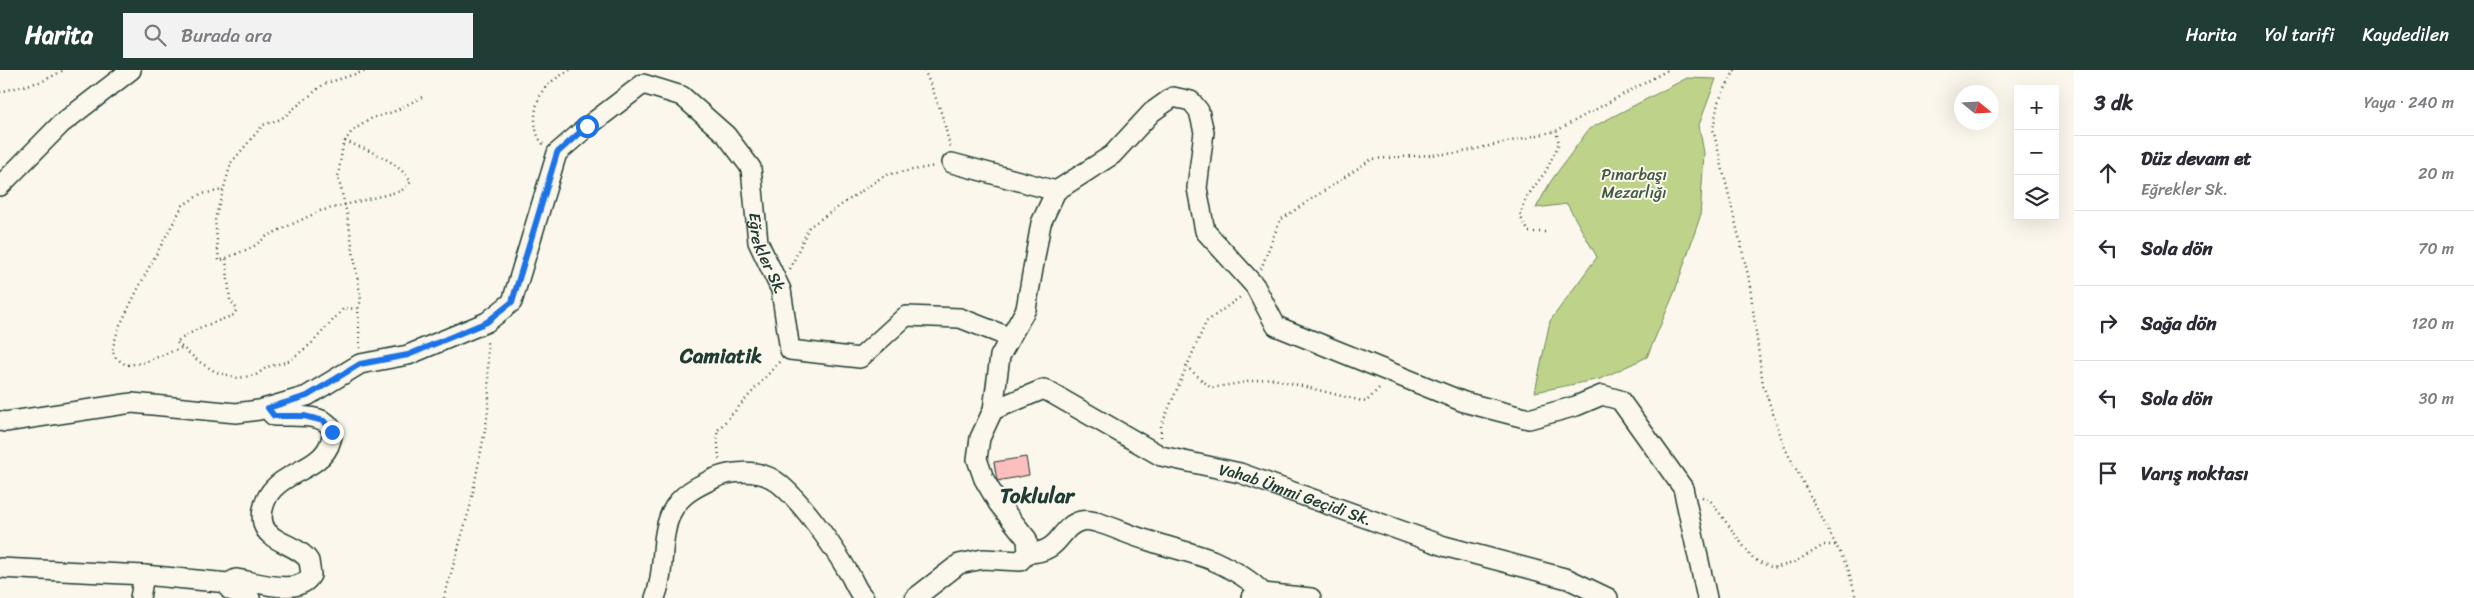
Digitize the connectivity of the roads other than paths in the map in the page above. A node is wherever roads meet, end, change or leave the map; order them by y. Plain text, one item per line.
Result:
1 (131, 70) edge
2 (952, 163) road end
3 (0, 186) edge
4 (1056, 191) junction
5 (1009, 337) junction
6 (268, 408) junction
7 (993, 410) junction
8 (0, 421) edge
9 (1028, 553) junction
10 (0, 568) edge
11 (144, 575) junction
12 (228, 583) junction
13 (1257, 596) edge
14 (140, 598) edge
15 (250, 598) edge
16 (655, 598) edge
17 (864, 598) edge
18 (915, 598) edge
19 (1311, 598) edge
20 (1608, 598) edge
21 (1708, 598) edge

1 - 3 street
2 - 4 street
4 - 5 street
4 - 21 street
5 - 6 street, Eğrekler Sk.
5 - 7 street
6 - 8 street
6 - 12 street
7 - 9 street
7 - 20 street, Vahab Ümmi Geçidi Sk.
9 - 13 street
9 - 18 street
10 - 11 street
11 - 12 street
11 - 14 street
12 - 15 street
13 - 19 street
16 - 17 street

